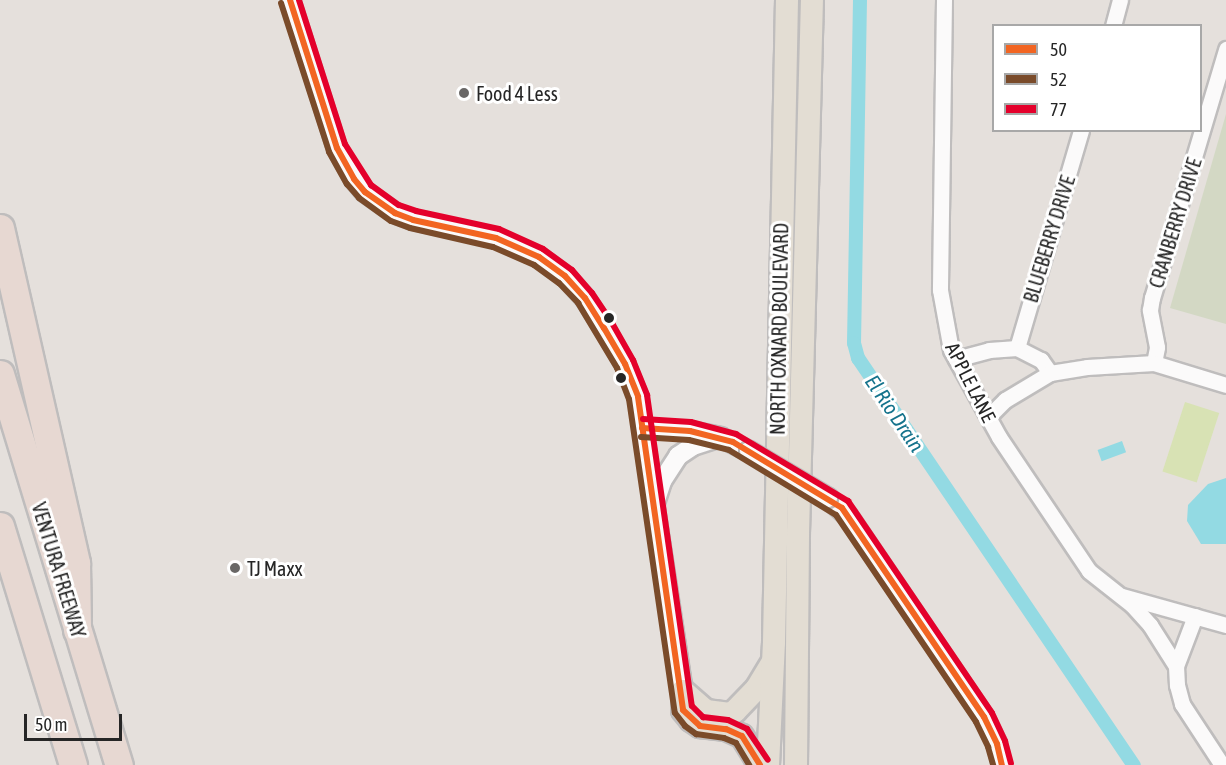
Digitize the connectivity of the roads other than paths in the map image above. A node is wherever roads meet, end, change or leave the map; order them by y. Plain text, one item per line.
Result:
1 (291, 0) edge
2 (788, 0) edge
3 (812, 0) edge
4 (944, 0) edge
5 (1120, 0) edge
6 (1114, 24) edge
7 (1226, 49) edge
8 (1202, 130) edge
9 (1081, 132) edge
10 (1201, 132) edge
11 (0, 228) edge
12 (1017, 348) junction
13 (956, 359) junction
14 (1154, 363) junction
15 (1050, 373) junction
16 (0, 374) edge
17 (1226, 385) edge
18 (988, 417) junction
19 (642, 428) junction
20 (720, 437) junction
21 (653, 507) junction
22 (0, 526) edge
23 (0, 539) edge
24 (15, 568) junction
25 (1117, 594) junction
26 (1195, 616) junction
27 (1226, 625) edge
28 (77, 630) junction
29 (773, 660) junction
30 (1176, 666) junction
31 (683, 692) junction
32 (73, 765) edge
33 (119, 765) edge
34 (760, 765) edge
35 (768, 765) edge
36 (796, 765) edge
37 (1002, 765) edge
38 (1222, 765) edge

1 - 19 street
2 - 29 main road, NORTH OXNARD BOULEVARD
3 - 36 main road, NORTH OXNARD BOULEVARD
4 - 13 street, APPLE LANE
5 - 6 street
7 - 8 street, CRANBERRY DRIVE
9 - 12 street, BLUEBERRY DRIVE
10 - 14 street, CRANBERRY DRIVE
11 - 28 highway
12 - 13 street
12 - 15 street
13 - 18 street, APPLE LANE
14 - 15 street
14 - 17 street
15 - 18 street
16 - 28 highway, VENTURA FREEWAY
18 - 25 street, APPLE LANE
19 - 20 street
19 - 21 street
20 - 21 street
20 - 37 street, bridge
21 - 31 street
22 - 24 highway
23 - 24 highway
24 - 32 highway
25 - 26 street
25 - 30 street, APPLE LANE
26 - 27 street
26 - 30 street, APPLE LANE
28 - 33 highway, VENTURA FREEWAY
29 - 31 main road
29 - 35 main road, NORTH OXNARD BOULEVARD
30 - 38 street, APPLE LANE
31 - 34 main road

